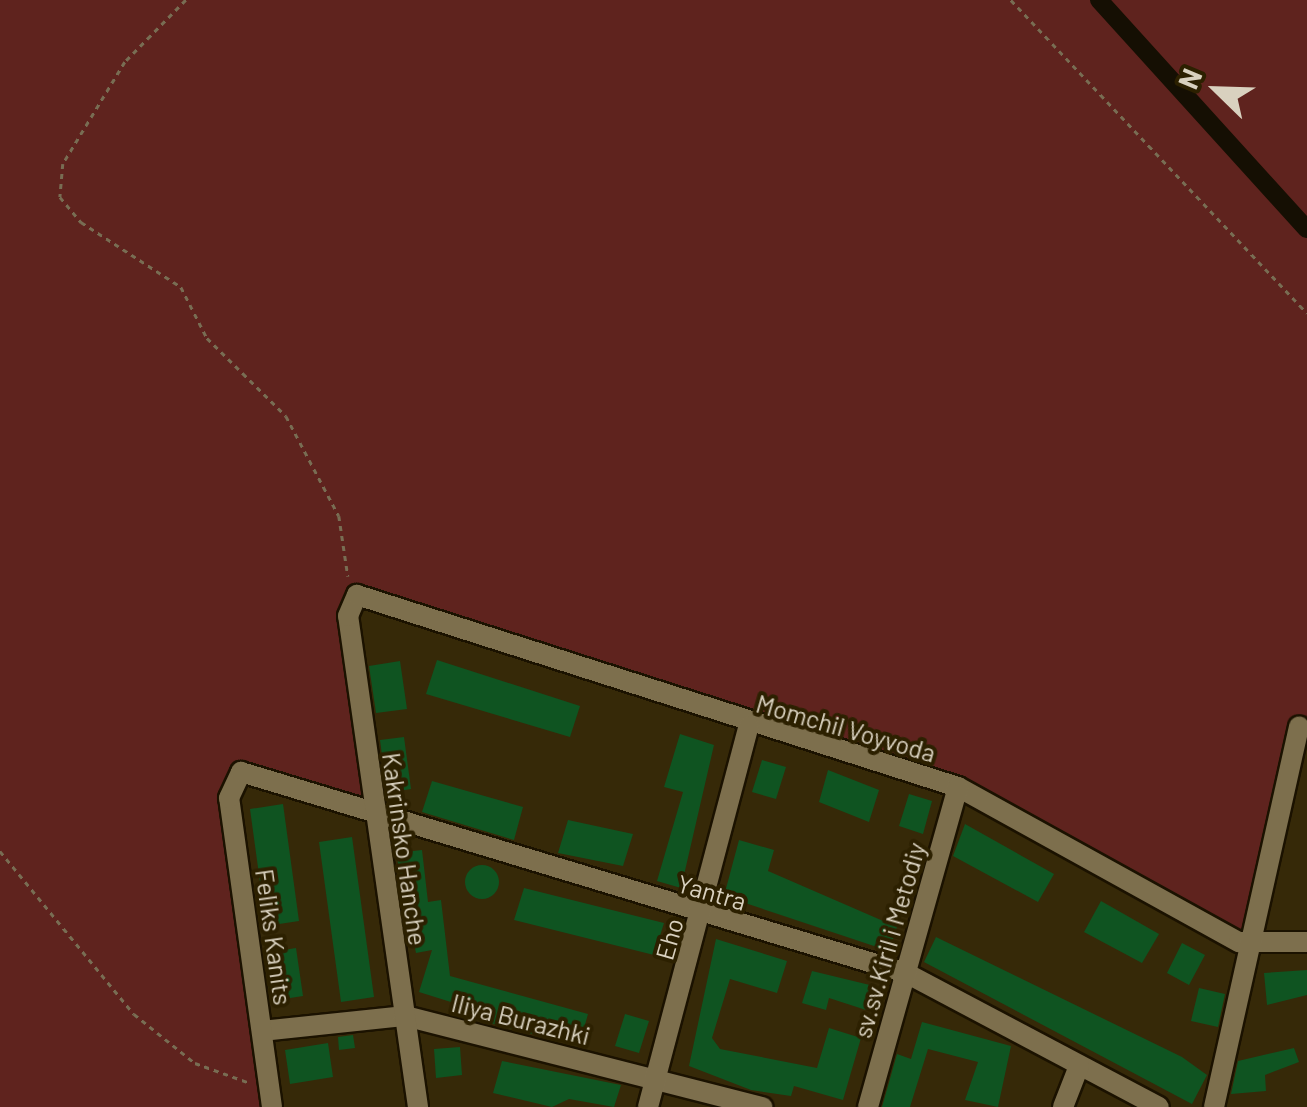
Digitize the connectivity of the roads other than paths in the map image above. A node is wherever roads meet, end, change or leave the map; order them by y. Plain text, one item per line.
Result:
1 (351, 598) joint
2 (748, 726) junction
3 (1300, 726) dead end
4 (233, 775) joint
5 (958, 788) junction
6 (373, 817) junction
7 (701, 915) junction
8 (1307, 942) edge
9 (1249, 946) junction
10 (906, 973) junction
11 (405, 1016) junction
12 (262, 1031) junction
13 (1079, 1066) junction
14 (656, 1079) junction
15 (272, 1102) edge
16 (418, 1107) edge
17 (648, 1107) edge
18 (764, 1107) edge
19 (868, 1107) edge
20 (1064, 1107) edge
21 (1158, 1107) edge
22 (1214, 1107) edge

1 - 2 street, Momchil Voyvoda
1 - 6 street, Kakrinsko Hanche
2 - 5 street, Momchil Voyvoda
2 - 7 street, Eho
3 - 9 street
4 - 6 street, Yantra
4 - 12 street, Feliks Kanits
5 - 9 street, Momchil Voyvoda
5 - 10 street, sv.sv.Kiril i Metodiy
6 - 7 street, Yantra
6 - 11 street, Kakrinsko Hanche
7 - 10 street, Yantra
7 - 14 street, Eho
8 - 9 street
9 - 22 street
10 - 13 street, Yantra
10 - 19 street, sv.sv.Kiril i Metodiy
11 - 12 street, Iliya Burazhki
11 - 14 street, Iliya Burazhki
11 - 16 street, Kakrinsko Hanche
12 - 15 street, Feliks Kanits
13 - 20 street
13 - 21 street, Yantra
14 - 17 street, Eho
14 - 18 street, Iliya Burazhki

